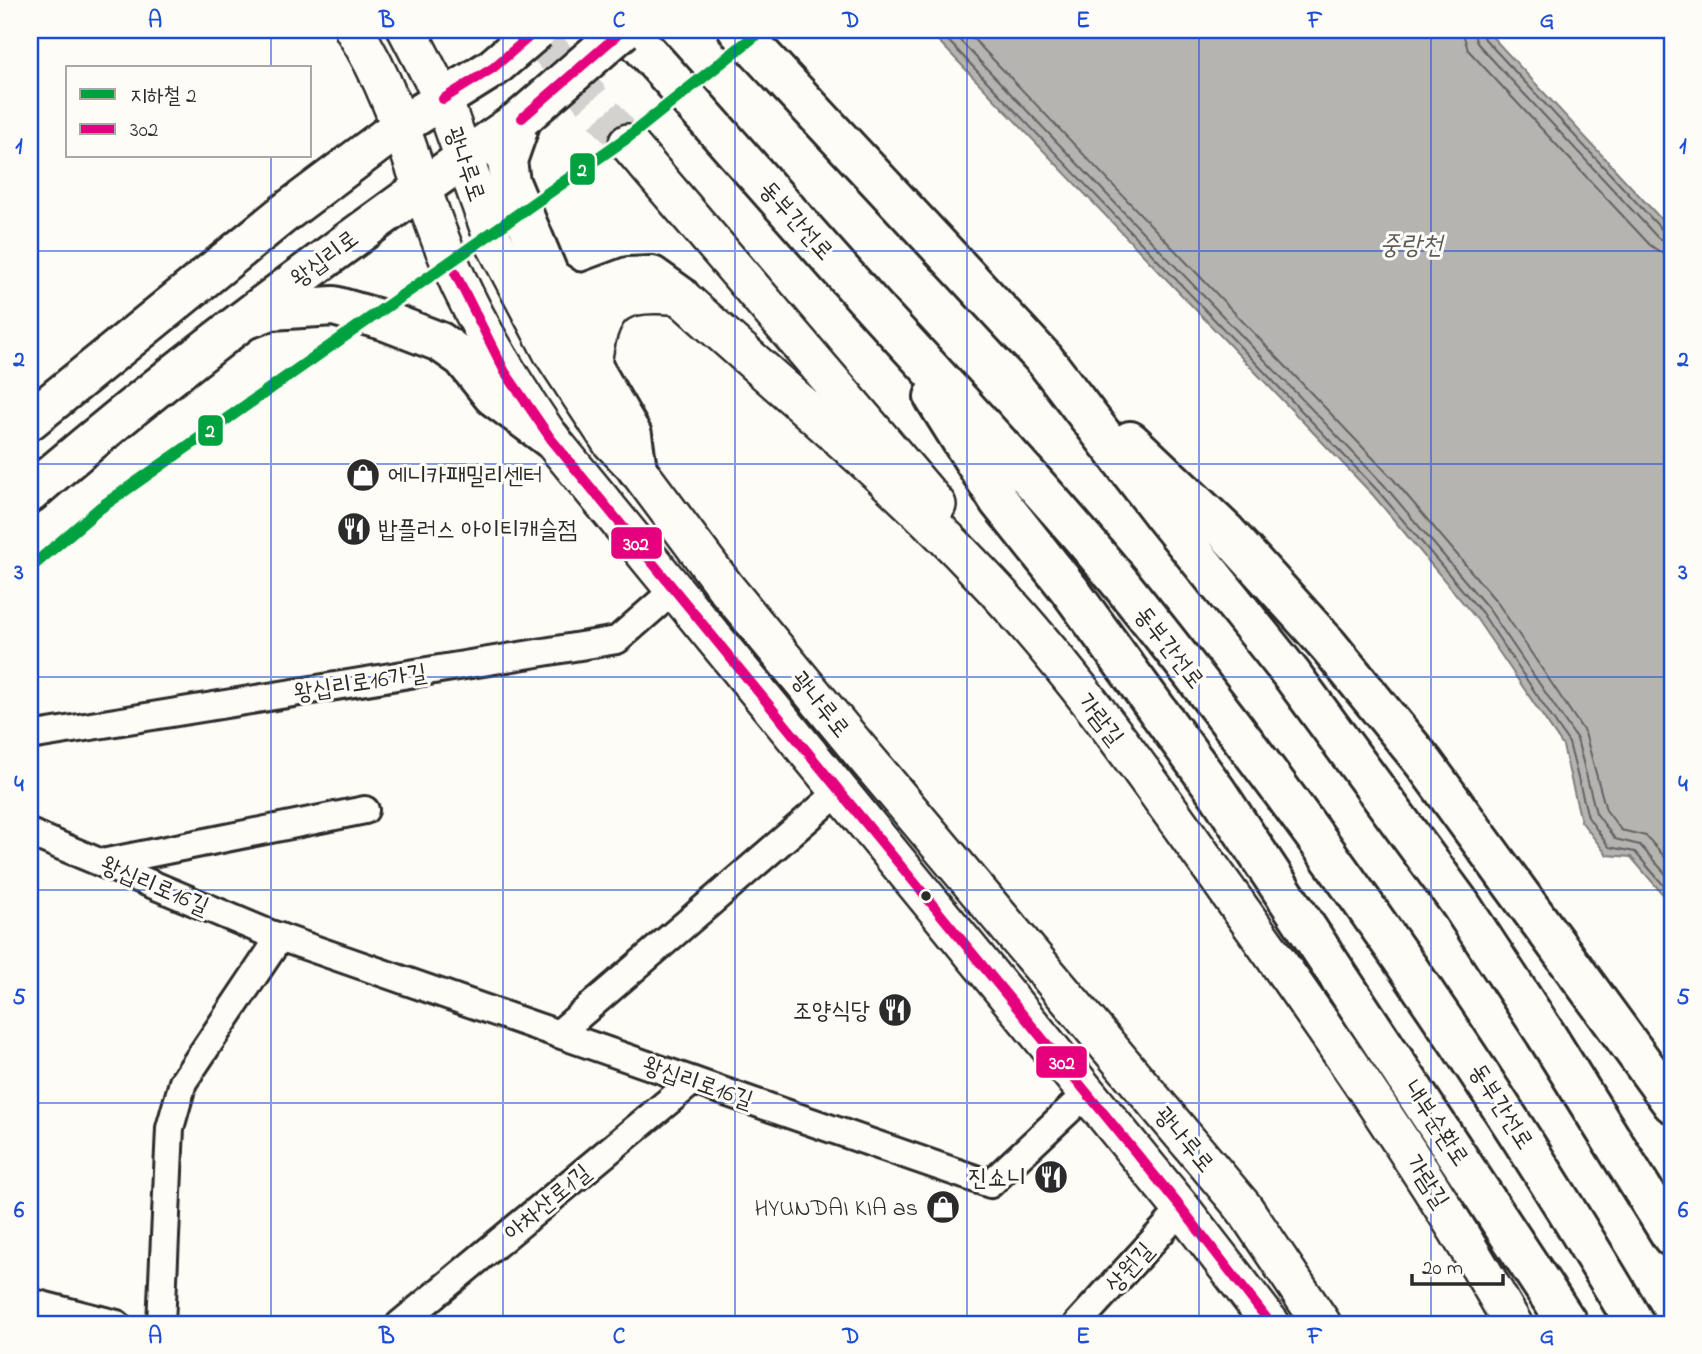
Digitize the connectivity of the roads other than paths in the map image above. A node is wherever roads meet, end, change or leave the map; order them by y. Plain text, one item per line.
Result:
1 (354, 30) edge
2 (407, 30) edge
3 (537, 30) edge
4 (625, 30) edge
5 (738, 30) edge
6 (443, 99) junction
7 (522, 118) junction
8 (402, 125) junction
9 (628, 144) tunnel mouth
10 (464, 158) junction
11 (422, 186) junction
12 (550, 278) junction
13 (680, 296) junction
14 (882, 316) junction
15 (236, 324) junction
16 (497, 357) junction
17 (1045, 360) junction
18 (592, 366) junction
19 (30, 420) edge
20 (551, 439) junction
21 (611, 442) junction
22 (637, 469) junction
23 (30, 494) edge
24 (981, 573) junction
25 (673, 591) junction
26 (30, 736) edge
27 (841, 790) junction
28 (365, 810) dead end
29 (30, 832) edge
30 (102, 863) junction
31 (280, 937) junction
32 (558, 1034) junction
33 (693, 1081) junction
34 (1087, 1093) junction
35 (1672, 1103) edge
36 (1220, 1180) junction
37 (1182, 1209) junction
38 (1672, 1237) edge
39 (30, 1302) edge
40 (117, 1324) edge
41 (161, 1324) edge
42 (400, 1324) edge
43 (1077, 1324) edge
44 (1271, 1324) edge
45 (1322, 1324) edge
46 (1513, 1324) edge
47 (1568, 1324) edge
48 (1635, 1324) edge

1 - 8 main road, 광나루로
2 - 6 main road, 광나루로
3 - 6 main road, bridge
4 - 7 main road, 왕십리로, bridge
4 - 14 main road, 동부간선로
5 - 17 main road
6 - 8 main road
6 - 10 main road, 광나루로
7 - 10 main road, 왕십리로
7 - 12 main road
8 - 11 main road, 광나루로
8 - 19 main road
9 - 24 main road
10 - 11 main road, 왕십리로
10 - 21 main road, 광나루로
11 - 15 main road, 왕십리로
11 - 16 main road, 광나루로
12 - 13 main road
12 - 18 main road
13 - 18 main road
13 - 24 main road, 가람길
14 - 47 main road, 내부순환로
14 - 48 main road, 동부간선로
15 - 20 main road
15 - 23 main road, 왕십리로
16 - 20 main road, 광나루로
16 - 21 main road
17 - 35 main road
17 - 38 main road
18 - 22 main road
20 - 25 main road, 광나루로
21 - 22 main road, 광나루로
22 - 36 main road, 광나루로
24 - 46 main road, 가람길
25 - 26 street, 왕십리로16가길
25 - 27 main road, 광나루로
27 - 32 street
27 - 34 main road, 광나루로
28 - 30 street
29 - 30 street, 왕십리로16길
30 - 31 street, 왕십리로16길
31 - 32 street, 왕십리로16길
31 - 41 street
32 - 33 street, 왕십리로16길
33 - 34 street, 왕십리로16길
33 - 42 street, 아차산로1길
34 - 37 main road, 광나루로
36 - 37 main road
36 - 45 main road, 광나루로
37 - 43 street, 상원길
37 - 44 main road, 광나루로
39 - 40 street

